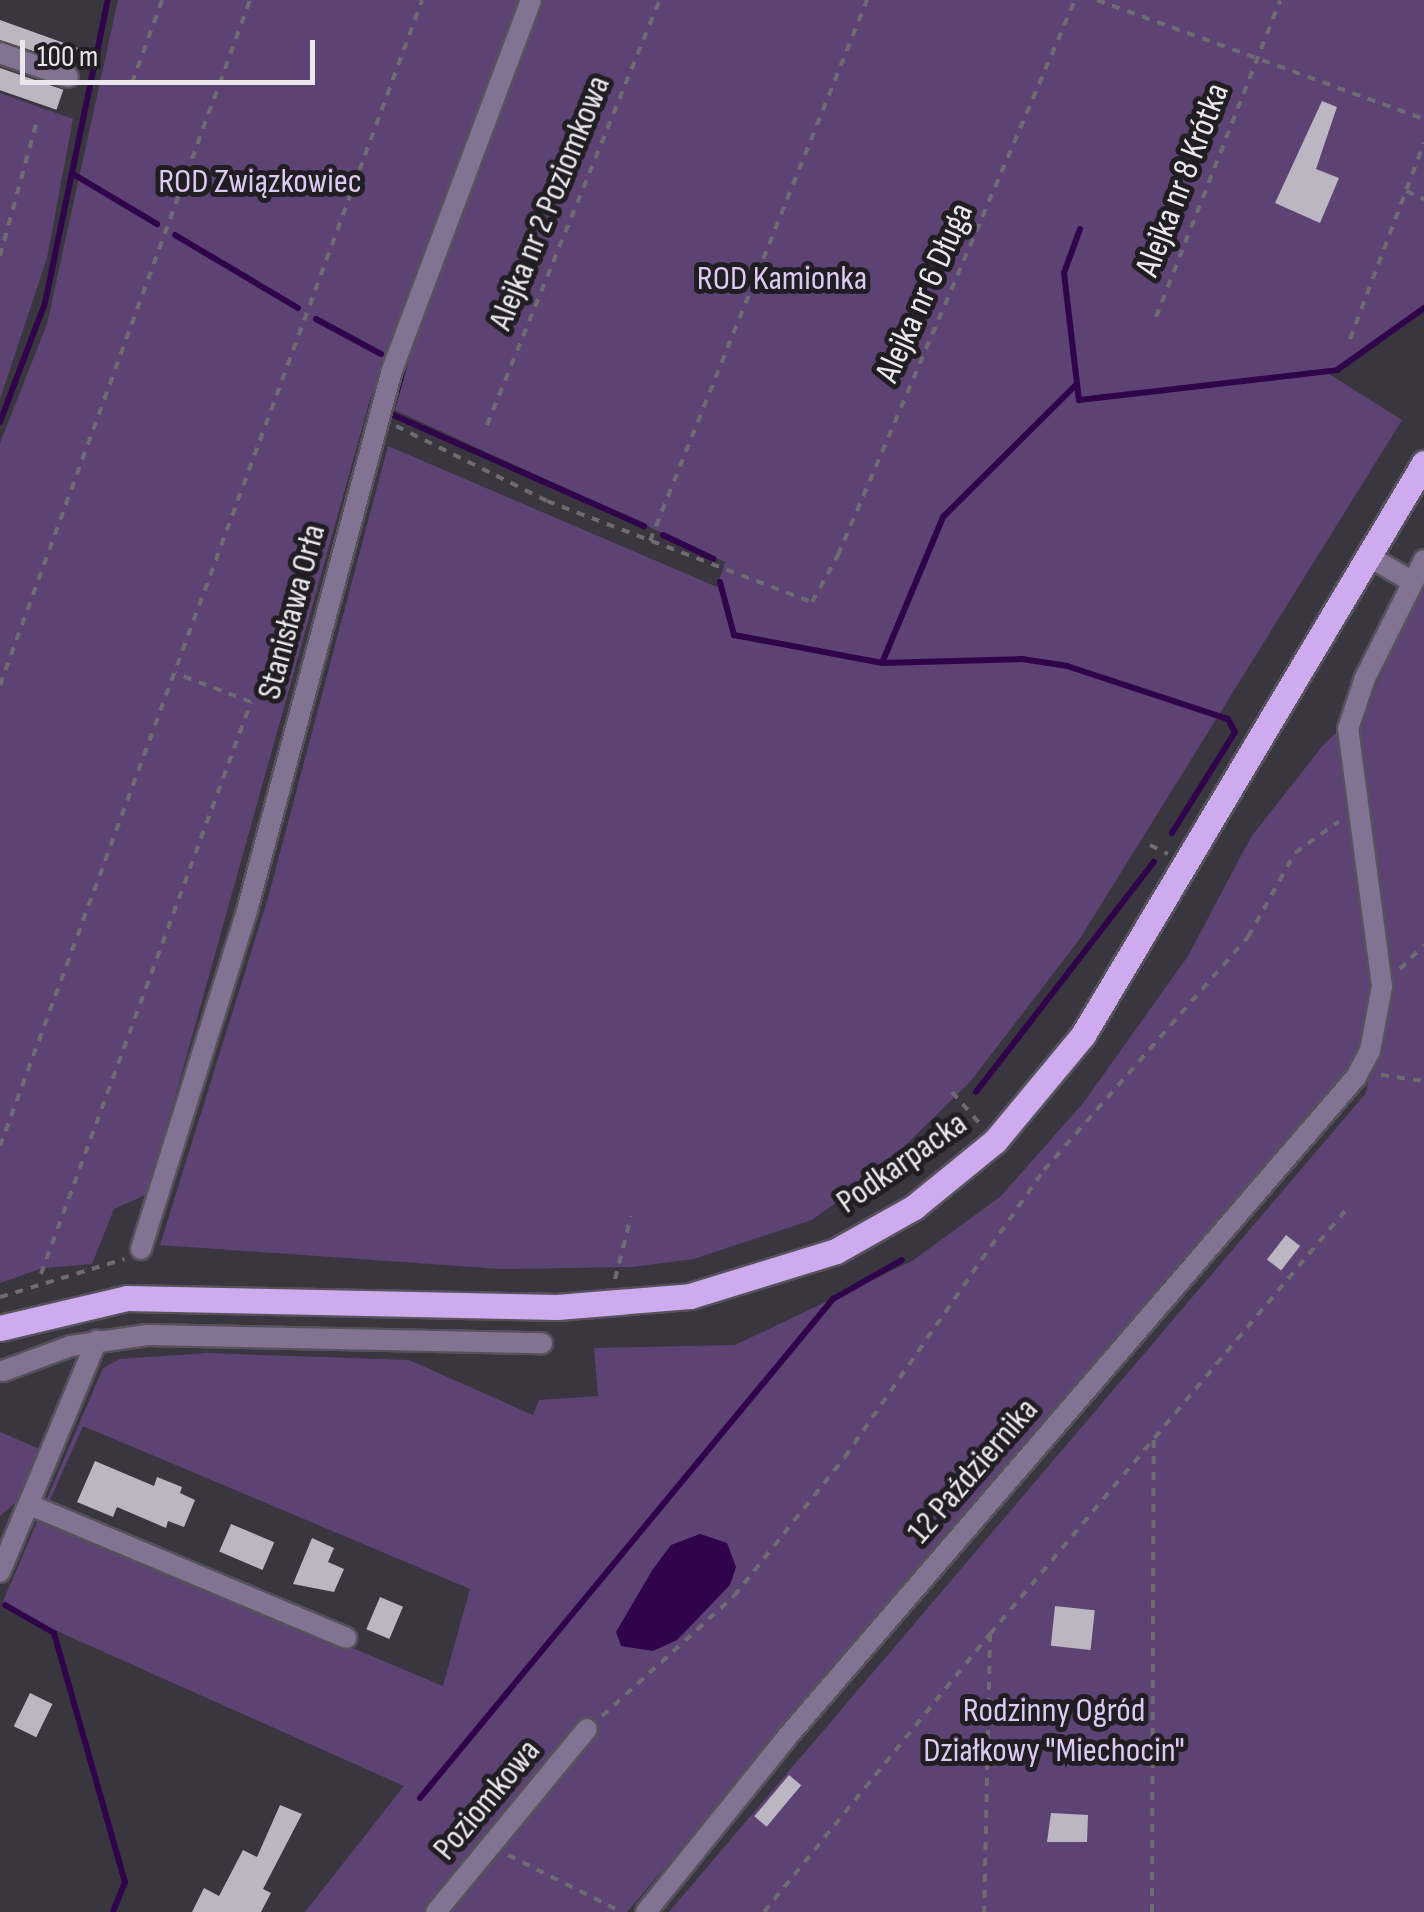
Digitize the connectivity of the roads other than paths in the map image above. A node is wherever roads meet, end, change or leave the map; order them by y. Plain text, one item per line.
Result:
1 (531, 0) edge
2 (0, 53) edge
3 (68, 78) dead end
4 (1424, 462) edge
5 (1368, 556) junction
6 (1424, 560) edge
7 (1412, 582) junction
8 (141, 1249) road end
9 (0, 1328) edge
10 (98, 1340) junction
11 (542, 1344) dead end
12 (3, 1371) dead end
13 (30, 1505) junction
14 (0, 1572) edge
15 (346, 1638) dead end
16 (588, 1729) road end
17 (436, 1912) edge
18 (646, 1912) edge

1 - 8 street, Stanisława Orła
2 - 3 street
4 - 5 main road, Podkarpacka
5 - 7 street
5 - 9 main road, Podkarpacka
6 - 7 street, 12 Października
7 - 18 street, 12 Października
10 - 11 street
10 - 12 street
10 - 13 street
13 - 14 street
13 - 15 street
16 - 17 street, Poziomkowa

